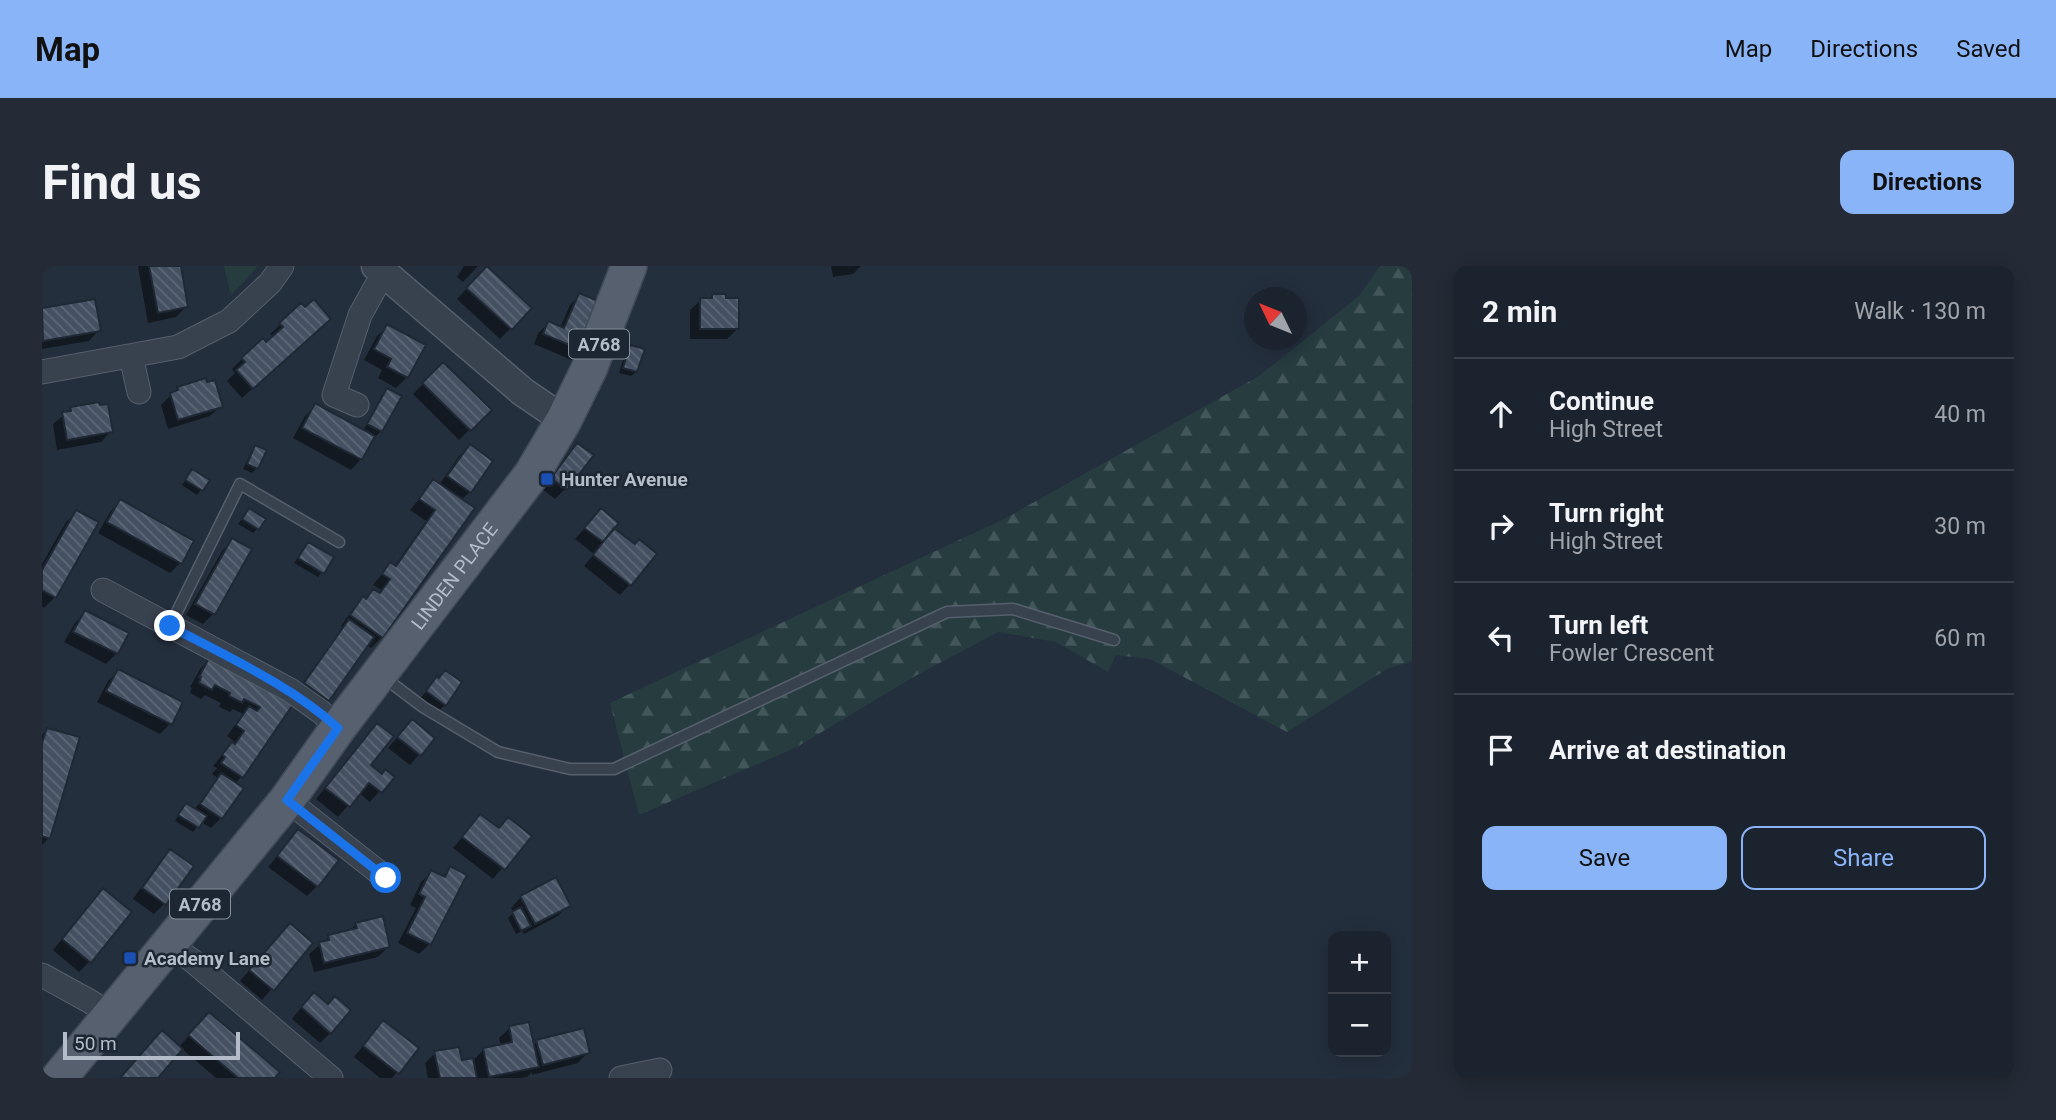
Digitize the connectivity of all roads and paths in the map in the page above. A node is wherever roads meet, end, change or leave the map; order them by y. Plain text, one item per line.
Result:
1 (282, 266) edge
2 (629, 266) edge
3 (380, 269) edge
4 (131, 356) junction
5 (42, 372) edge
6 (139, 392) dead end
7 (357, 405) dead end
8 (564, 420) junction
9 (339, 542) dead end
10 (116, 592) dead end
11 (170, 626) junction
12 (1114, 640) dead end
13 (380, 675) junction
14 (338, 728) junction
15 (287, 800) junction
16 (386, 878) dead end
17 (168, 943) junction
18 (42, 975) edge
19 (109, 1015) junction
20 (660, 1069) dead end
21 (63, 1076) edge
22 (331, 1078) edge
23 (621, 1078) edge

1 - 4 street
2 - 8 main road, A768
3 - 7 street
3 - 8 street
4 - 5 street
4 - 6 street
8 - 13 main road, LINDEN PLACE / A768
9 - 11 lane
10 - 11 street
11 - 14 street
12 - 13 lane
13 - 14 main road, LINDEN PLACE / A768
14 - 15 main road, A768
15 - 16 street
15 - 17 main road, A768
17 - 19 main road, A768
17 - 22 street
18 - 19 street
19 - 21 main road, A768
20 - 23 street

